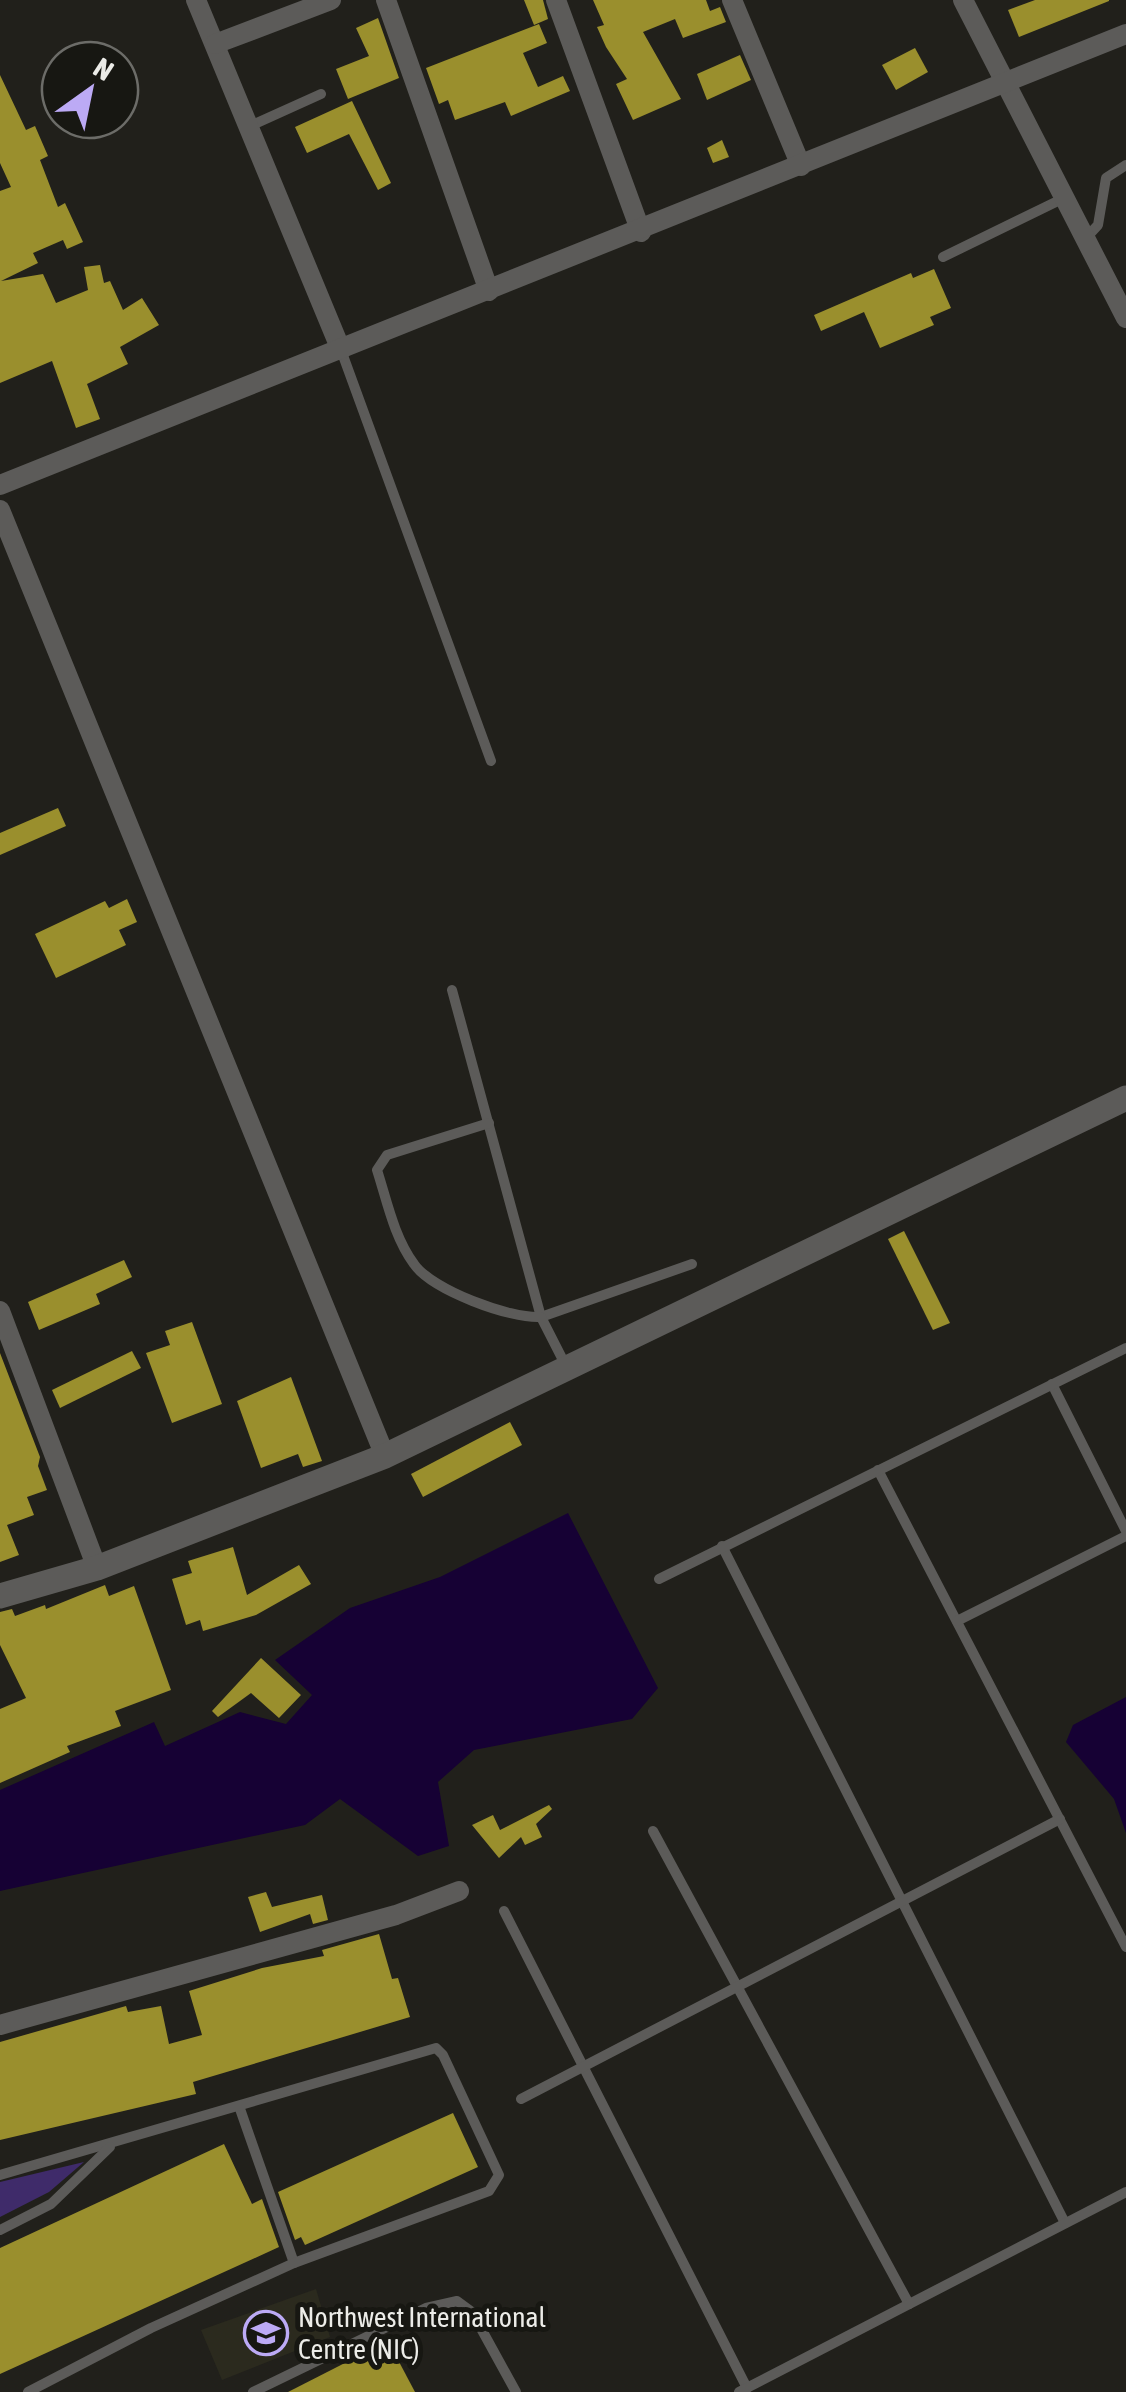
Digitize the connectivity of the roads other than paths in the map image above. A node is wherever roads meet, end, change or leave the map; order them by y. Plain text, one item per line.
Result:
1 (196, 0) edge
2 (331, 0) edge
3 (386, 0) edge
4 (556, 0) edge
5 (732, 0) edge
6 (963, 0) edge
7 (1126, 34) edge
8 (215, 44) junction
9 (1004, 81) junction
10 (321, 94) dead end
11 (247, 127) junction
12 (1126, 165) edge
13 (801, 166) junction
14 (1064, 198) junction
15 (641, 232) junction
16 (1085, 239) junction
17 (944, 257) dead end
18 (488, 291) junction
19 (1126, 318) edge
20 (341, 350) junction
21 (0, 485) edge
22 (0, 510) edge
23 (491, 761) dead end
24 (452, 990) dead end
25 (1126, 1098) edge
26 (490, 1123) junction
27 (692, 1264) dead end
28 (0, 1311) edge
29 (540, 1318) junction
30 (1126, 1348) edge
31 (566, 1367) junction
32 (1052, 1384) junction
33 (385, 1456) junction
34 (878, 1470) junction
35 (1126, 1533) edge
36 (722, 1546) junction
37 (97, 1568) junction
38 (658, 1579) dead end
39 (0, 1596) edge
40 (956, 1621) junction
41 (1060, 1819) junction
42 (654, 1831) dead end
43 (459, 1891) dead end
44 (903, 1901) junction
45 (504, 1912) dead end
46 (1126, 1947) edge
47 (737, 1987) junction
48 (0, 2025) edge
49 (583, 2066) junction
50 (520, 2099) dead end
51 (239, 2106) junction
52 (111, 2146) junction
53 (0, 2176) edge
54 (1126, 2192) edge
55 (1064, 2224) junction
56 (0, 2230) edge
57 (294, 2263) junction
58 (910, 2304) junction
59 (743, 2390) edge
60 (28, 2392) edge
61 (253, 2392) edge
62 (516, 2392) edge

1 - 8 street
2 - 8 street
3 - 18 street
4 - 15 street
5 - 13 street
6 - 9 street
7 - 9 street
8 - 11 street
9 - 13 street
9 - 14 street
10 - 11 lane
11 - 20 street
12 - 16 lane
13 - 15 street
14 - 16 street
14 - 17 lane
15 - 18 street
16 - 19 street
18 - 20 street
20 - 21 street
20 - 23 lane
22 - 33 street
24 - 26 lane
25 - 31 street
26 - 29 lane
26 - 29 lane
27 - 29 lane
28 - 37 street
29 - 31 lane
30 - 32 lane
31 - 33 street
32 - 34 lane
32 - 35 lane
33 - 37 street
34 - 36 lane
34 - 40 lane
35 - 40 lane
36 - 38 lane
36 - 44 lane
37 - 39 street
40 - 41 lane
41 - 44 lane
41 - 46 lane
42 - 47 lane
43 - 48 street
44 - 47 lane
44 - 55 lane
45 - 49 lane
47 - 49 lane
47 - 58 lane
49 - 50 lane
49 - 59 lane
51 - 52 lane
51 - 57 lane
51 - 57 lane
52 - 53 lane
52 - 56 lane
54 - 55 lane
55 - 58 lane
57 - 60 lane
58 - 59 lane
61 - 62 lane

